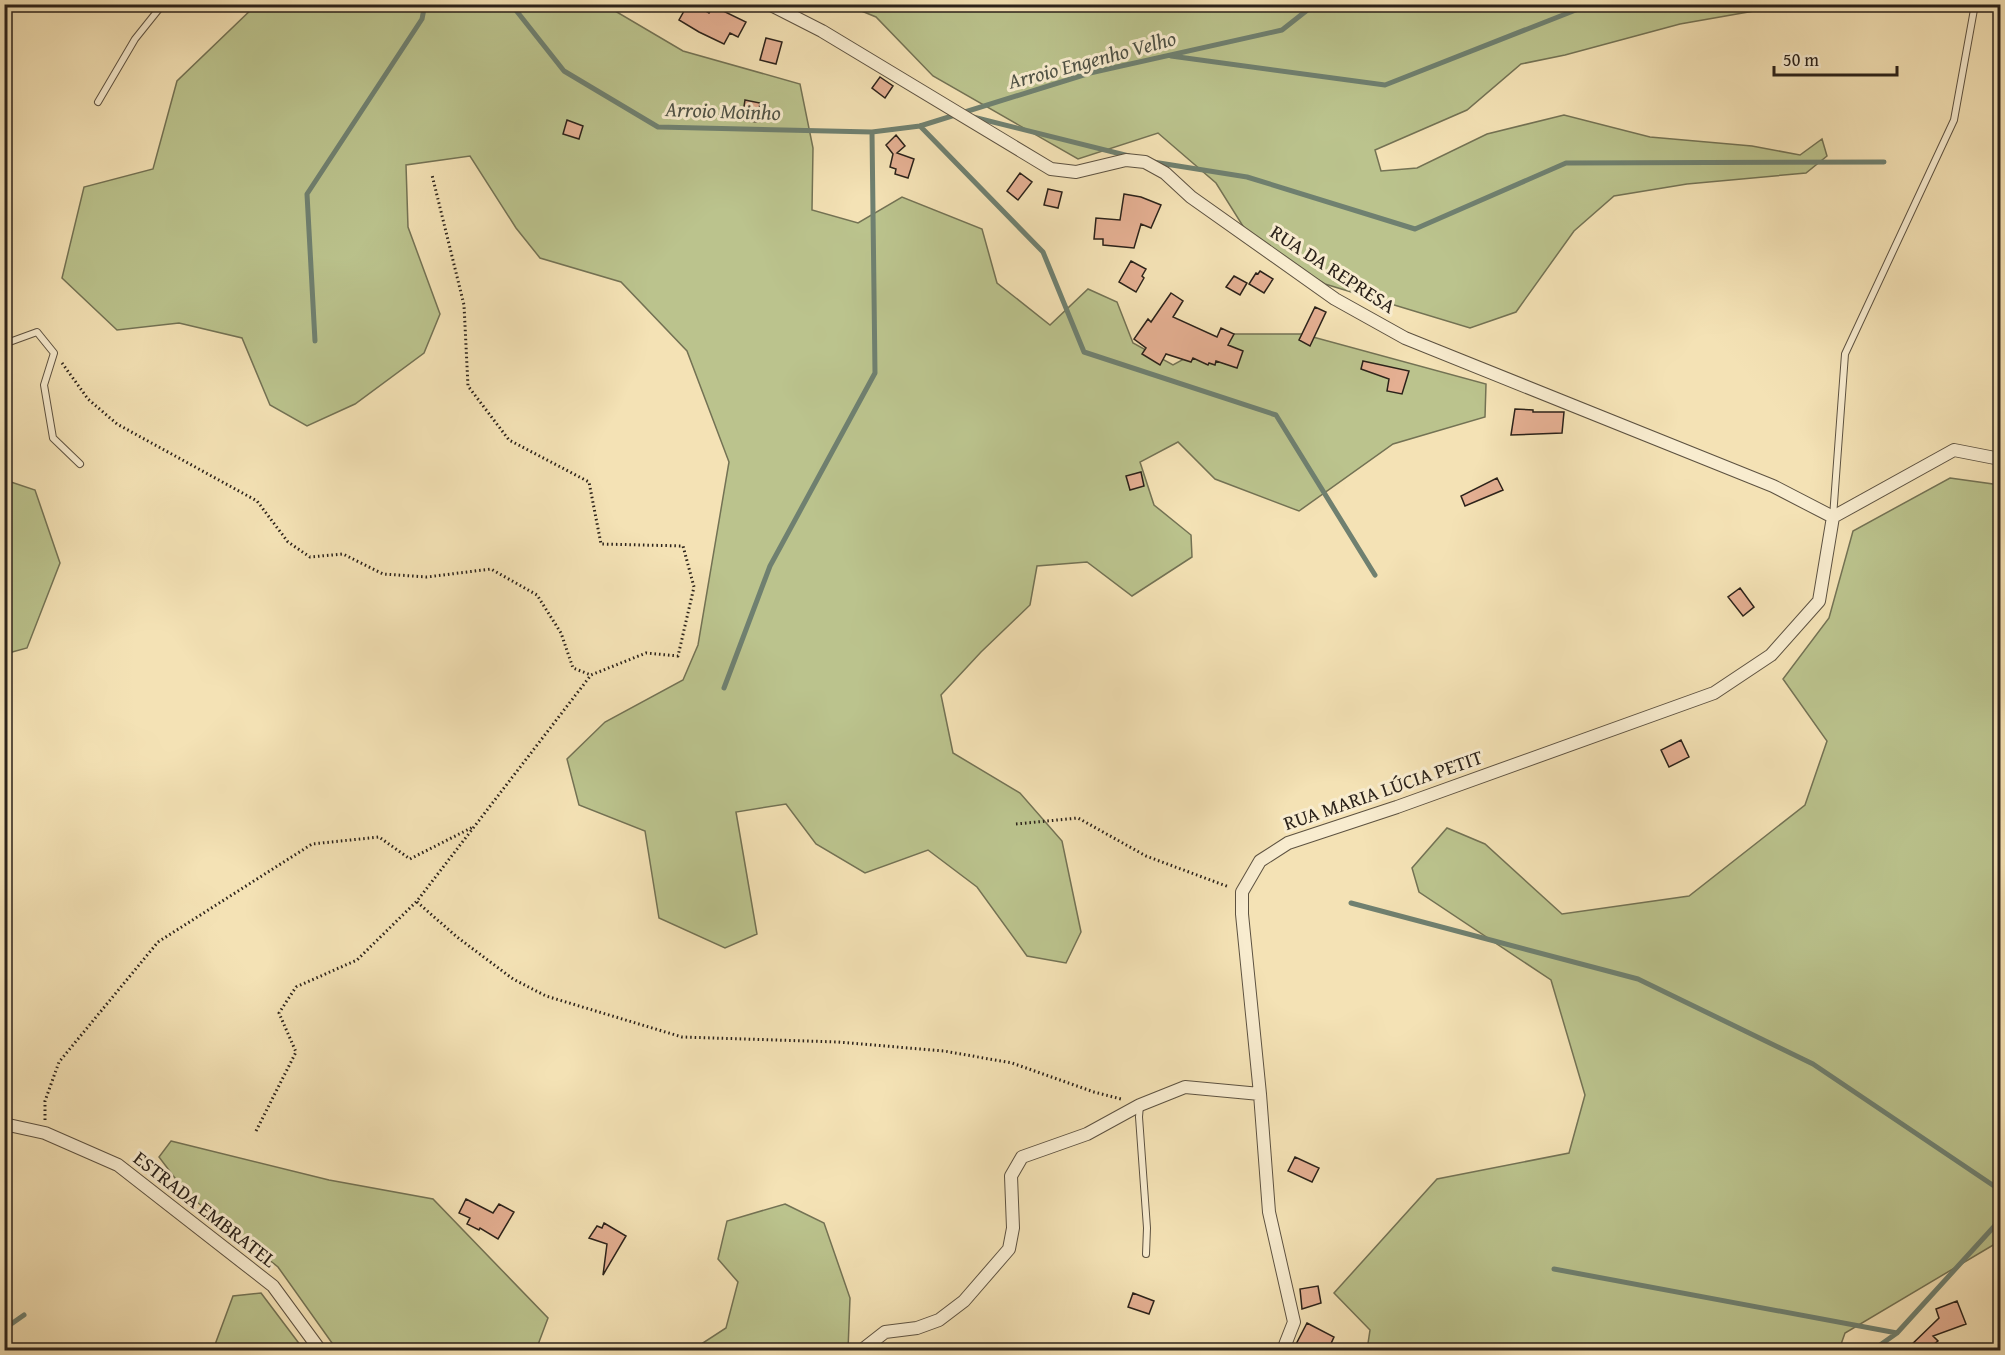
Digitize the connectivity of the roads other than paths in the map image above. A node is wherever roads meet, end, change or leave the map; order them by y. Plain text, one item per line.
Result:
1 (7, 4) edge
2 (163, 4) edge
3 (769, 4) edge
4 (1975, 4) edge
5 (4, 15) edge
6 (98, 102) dead end
7 (4, 344) edge
8 (2001, 459) edge
9 (80, 464) dead end
10 (1833, 518) junction
11 (1260, 1094) junction
12 (1140, 1104) junction
13 (4, 1124) edge
14 (1146, 1254) dead end
15 (320, 1350) edge
16 (862, 1350) edge
17 (1282, 1350) edge

1 - 5 street
2 - 6 lane
3 - 10 street, RUA DA REPRESA
4 - 10 lane
7 - 9 lane
8 - 10 street
10 - 11 street, RUA MARIA LÚCIA PETIT
11 - 12 street
11 - 17 street
12 - 14 lane
12 - 16 street
13 - 15 street, ESTRADA EMBRATEL

